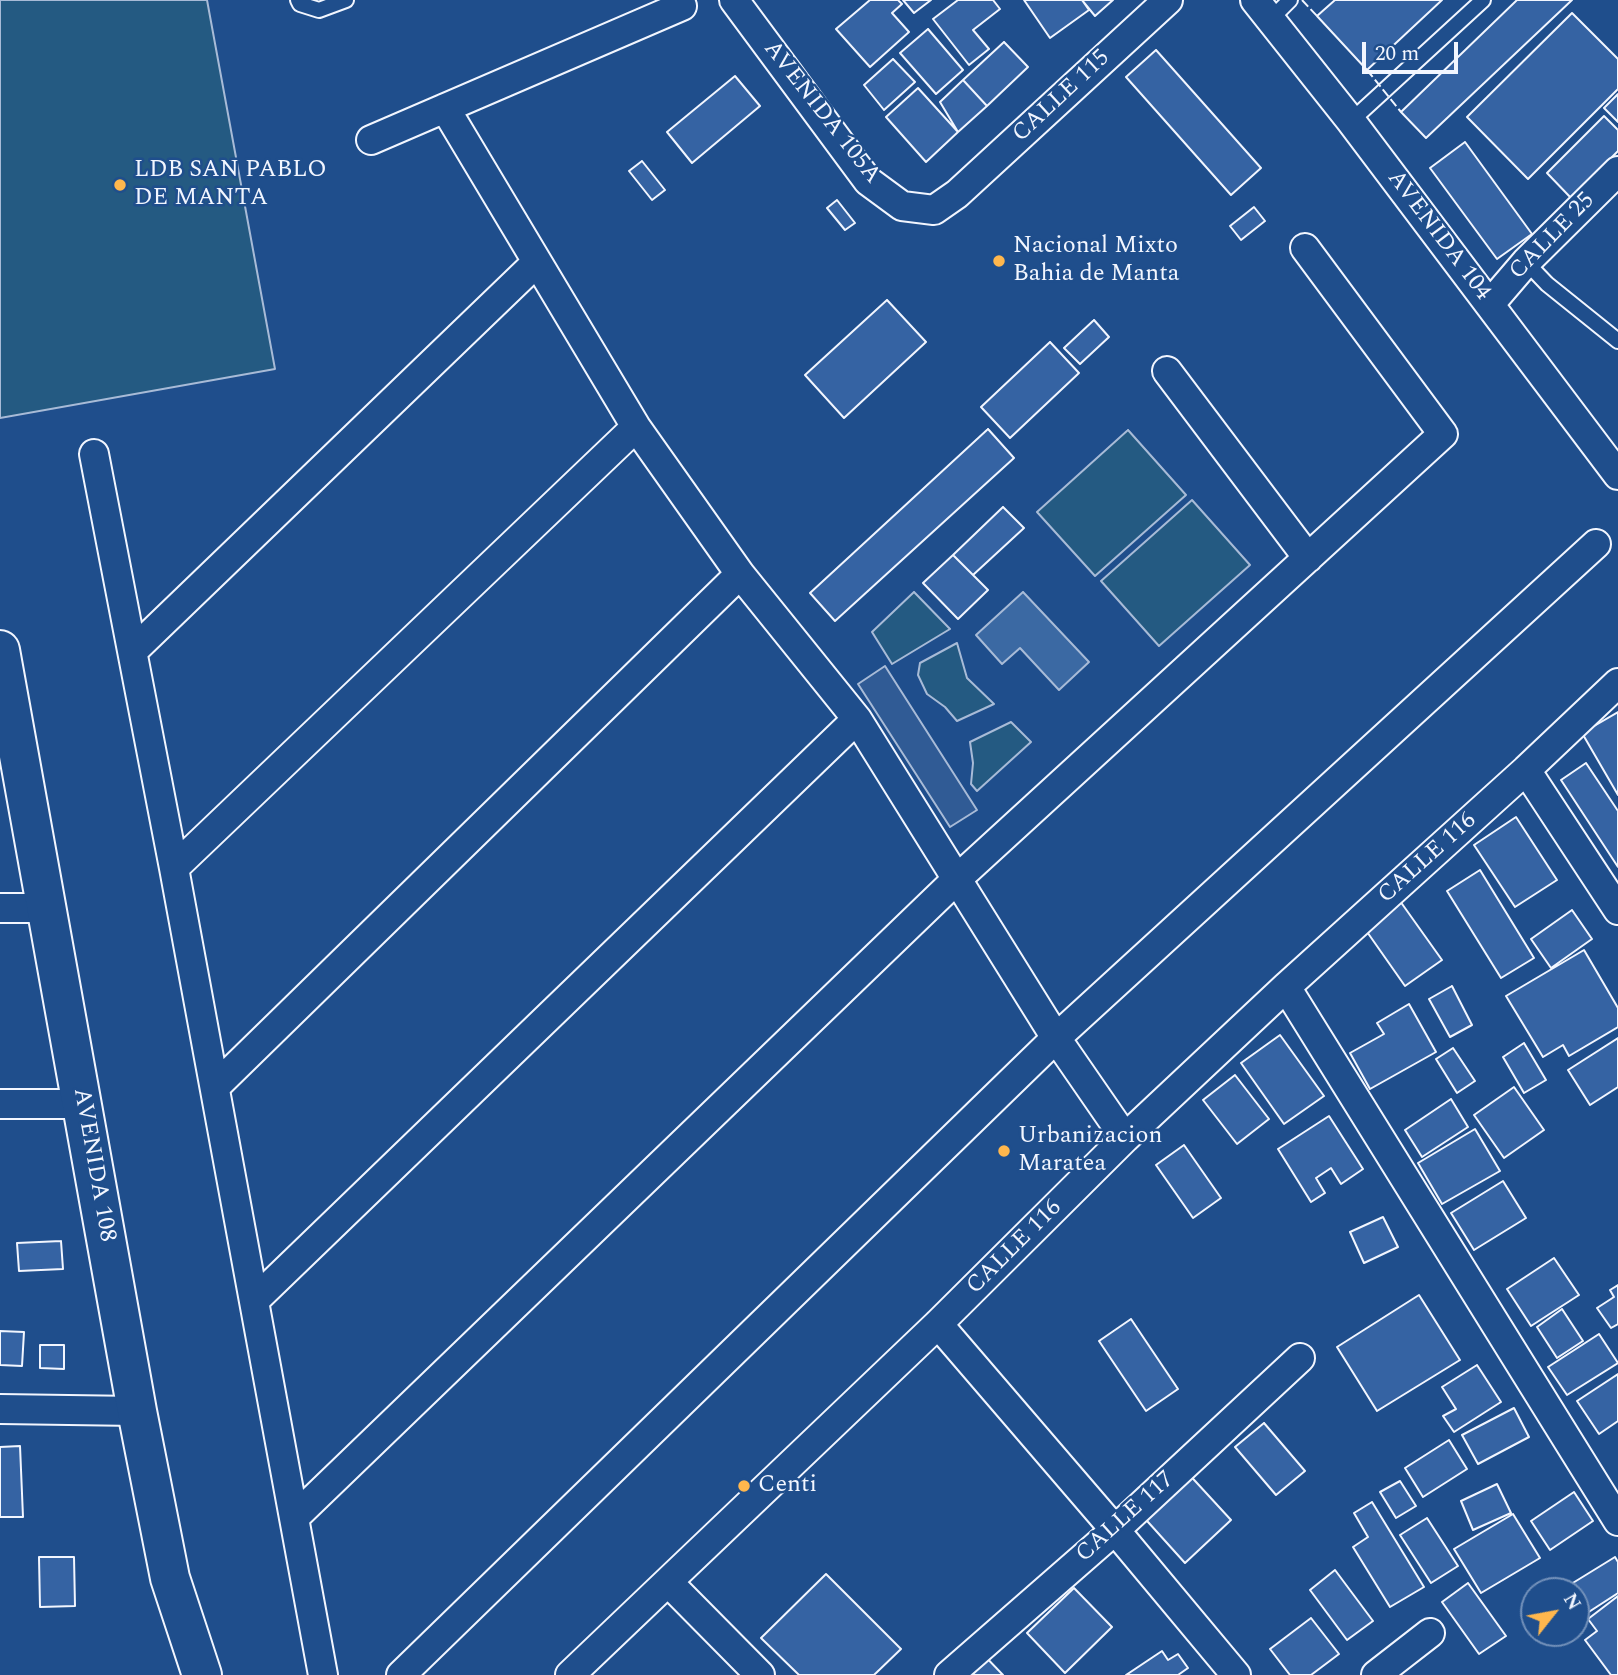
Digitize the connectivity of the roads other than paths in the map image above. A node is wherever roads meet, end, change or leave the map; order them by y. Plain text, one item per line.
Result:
1 (298, 0) edge
2 (346, 0) edge
3 (734, 0) edge
4 (1168, 0) edge
5 (1483, 0) edge
6 (682, 6) dead end
7 (1272, 6) edge
8 (445, 108) junction
9 (1351, 121) junction
10 (371, 140) dead end
11 (1618, 171) edge
12 (957, 194) joint
13 (1305, 248) dead end
14 (537, 262) junction
15 (1525, 262) junction
16 (1490, 304) junction
17 (1618, 341) edge
18 (1167, 371) dead end
19 (636, 427) junction
20 (94, 454) dead end
21 (1618, 475) edge
22 (1596, 544) dead end
23 (1308, 558) junction
24 (740, 574) junction
25 (133, 651) junction
26 (2, 668) edge
27 (1618, 683) edge
28 (857, 719) junction
29 (1526, 771) junction
30 (174, 868) junction
31 (957, 879) junction
32 (0, 908) edge
33 (46, 908) junction
34 (1618, 910) edge
35 (1286, 987) junction
36 (1056, 1038) junction
37 (215, 1087) junction
38 (0, 1104) edge
39 (83, 1104) junction
40 (1125, 1138) junction
41 (255, 1300) junction
42 (938, 1324) junction
43 (1300, 1358) dead end
44 (0, 1409) edge
45 (137, 1411) junction
46 (294, 1518) junction
47 (1618, 1521) edge
48 (1115, 1530) junction
49 (669, 1583) junction
50 (1430, 1633) dead end
51 (202, 1675) edge
52 (323, 1675) edge
53 (401, 1675) edge
54 (570, 1675) edge
55 (760, 1675) edge
56 (949, 1675) edge
57 (1236, 1675) edge
58 (1376, 1675) edge

1 - 2 lane
3 - 12 street, AVENIDA 105A
4 - 12 street, CALLE 115
5 - 9 lane
6 - 8 street
7 - 9 street, AVENIDA 104
8 - 10 street
8 - 14 street
9 - 16 street, AVENIDA 104
11 - 15 street, CALLE 25
13 - 23 street
14 - 19 street
14 - 25 street
15 - 16 street, CALLE 25
15 - 17 lane
16 - 21 street, AVENIDA 104
18 - 23 street
19 - 24 street
19 - 30 street
20 - 25 street
22 - 36 street
23 - 31 street
24 - 28 street
24 - 37 street
25 - 30 street
26 - 33 street, AVENIDA 108
27 - 29 street, CALLE 116
28 - 31 street
28 - 41 street
29 - 34 street
29 - 35 street, CALLE 116
30 - 37 street
31 - 36 street
31 - 46 street
32 - 33 street
33 - 39 street, AVENIDA 108
35 - 40 street, CALLE 116
35 - 47 street
36 - 40 street
36 - 53 street
37 - 41 street
38 - 39 street
39 - 45 street, AVENIDA 108
40 - 42 street, CALLE 116
41 - 46 street
42 - 48 street
42 - 49 street, CALLE 116
43 - 48 street, CALLE 117
44 - 45 street
45 - 51 street, AVENIDA 108
46 - 52 street
48 - 56 street, CALLE 117
48 - 57 street
49 - 54 street, CALLE 116
49 - 55 street
50 - 58 street

